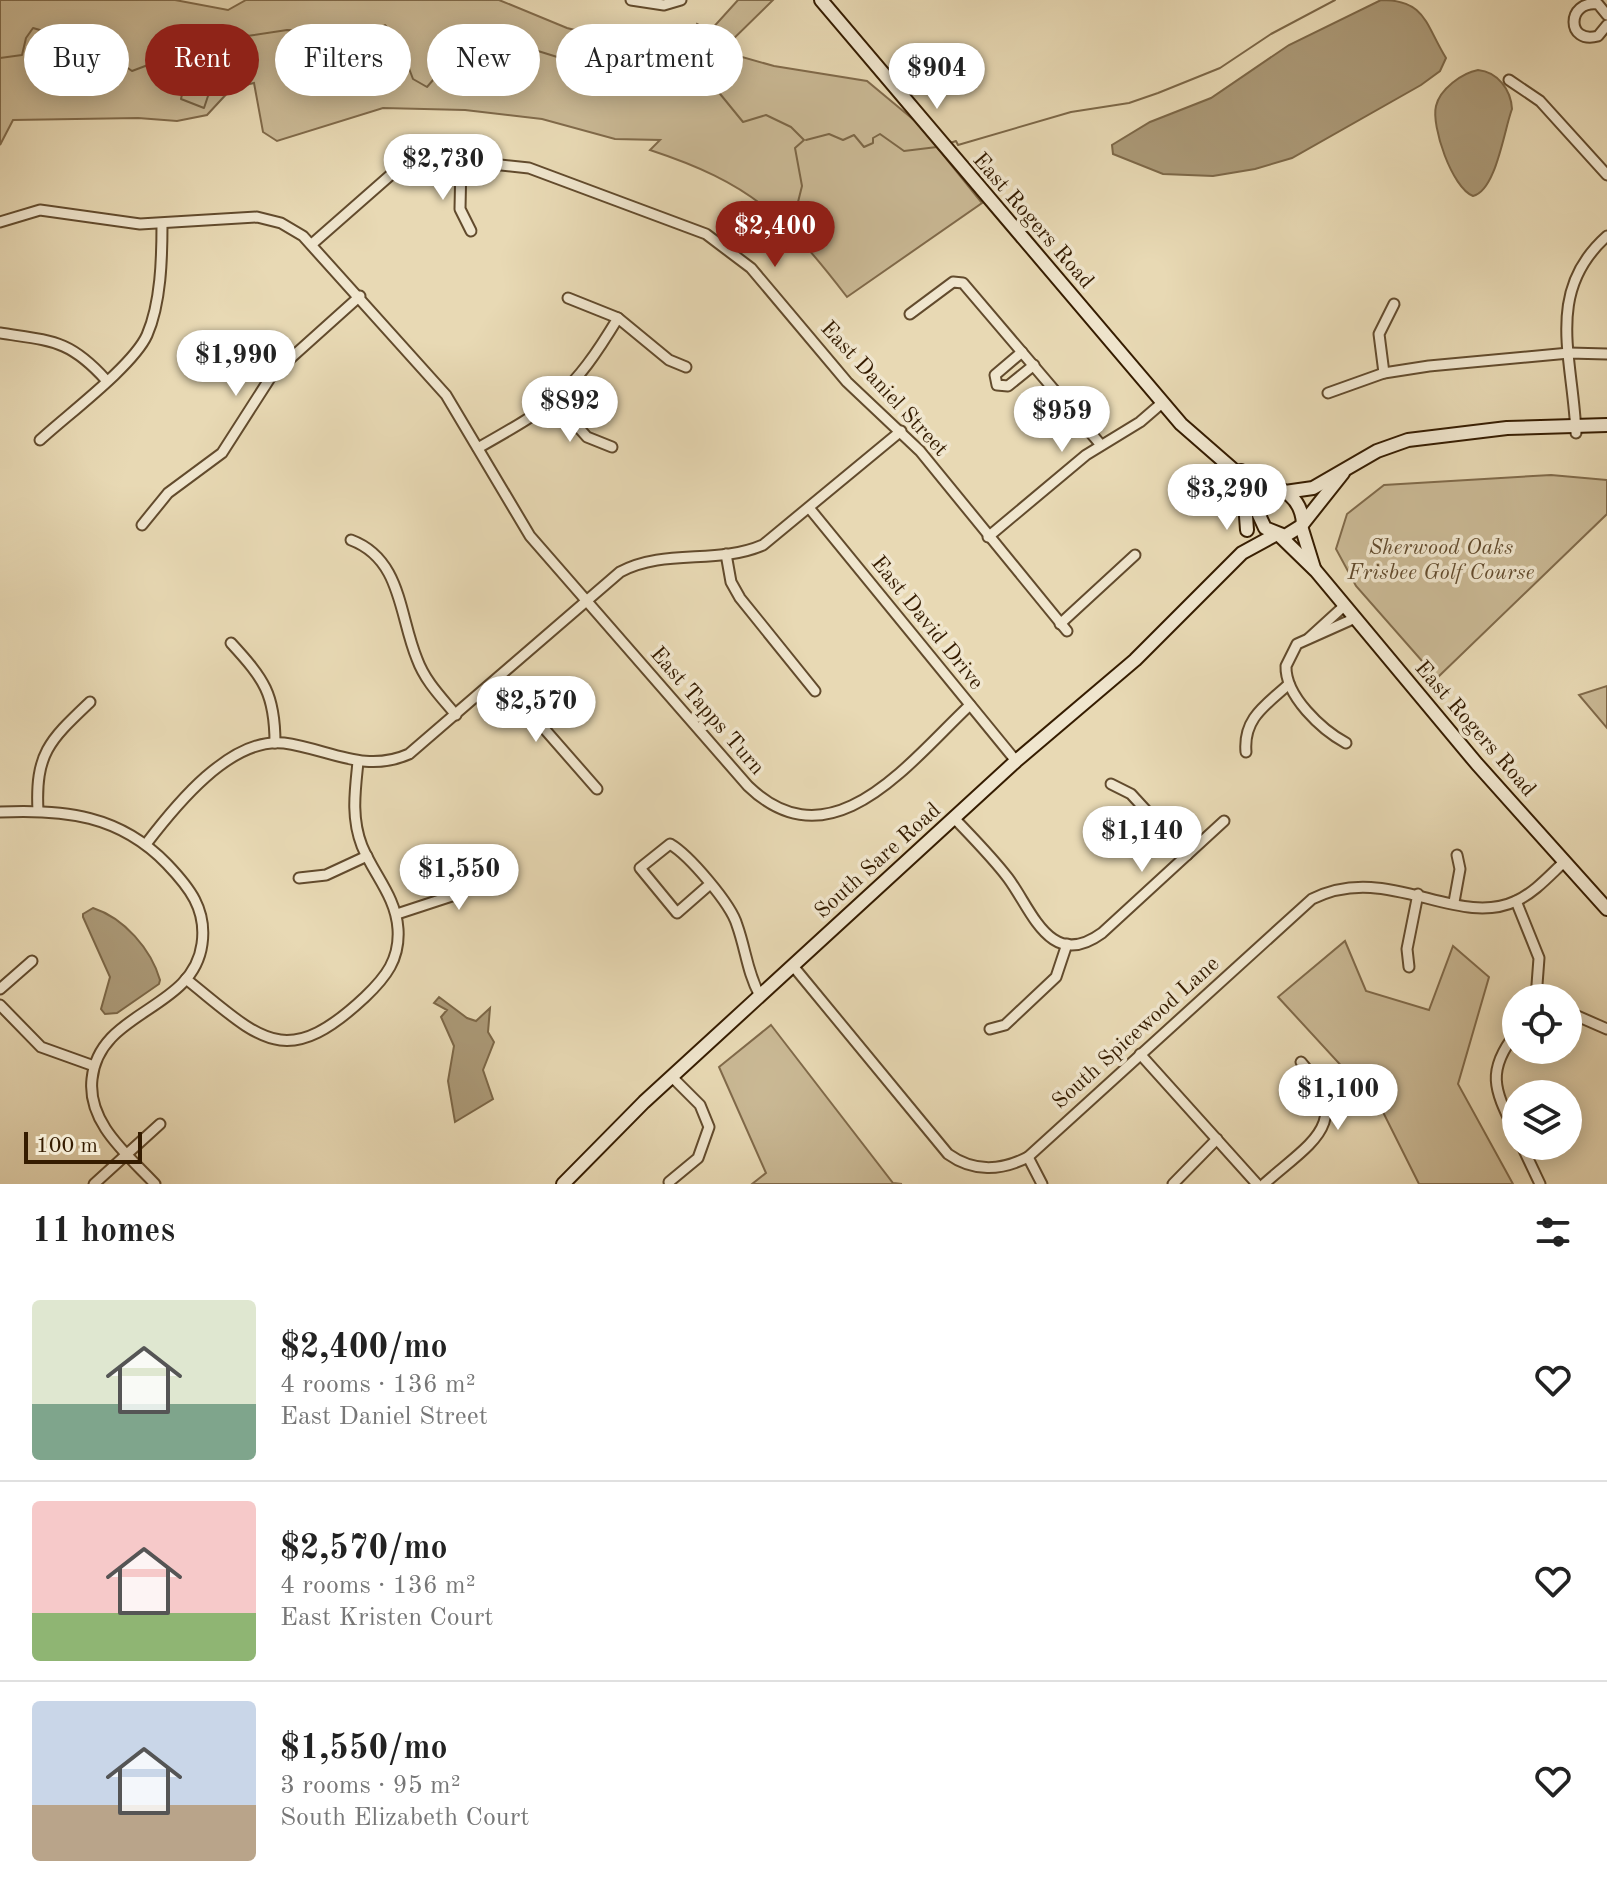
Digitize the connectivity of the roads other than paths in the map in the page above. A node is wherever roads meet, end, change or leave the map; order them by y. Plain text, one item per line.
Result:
1 (631, 0) edge
2 (681, 0) edge
3 (821, 0) edge
4 (1606, 9) edge
5 (1606, 31) edge
6 (1509, 80) dead end
7 (461, 160) junction
8 (1607, 175) edge
9 (0, 222) edge
10 (162, 224) junction
11 (471, 231) dead end
12 (1607, 236) edge
13 (312, 244) junction
14 (360, 296) junction
15 (568, 298) dead end
16 (1394, 304) dead end
17 (910, 314) dead end
18 (618, 318) junction
19 (0, 333) edge
20 (1022, 352) junction
21 (1569, 353) junction
22 (1607, 354) edge
23 (1034, 365) junction
24 (686, 367) dead end
25 (1384, 373) junction
26 (106, 380) junction
27 (1328, 393) dead end
28 (556, 402) junction
29 (1162, 403) junction
30 (1607, 425) edge
31 (1576, 430) junction
32 (901, 431) junction
33 (1607, 433) edge
34 (40, 440) dead end
35 (1101, 445) junction
36 (612, 447) dead end
37 (478, 448) junction
38 (1208, 451) junction
39 (1222, 461) junction
40 (1345, 470) junction
41 (1283, 492) junction
42 (810, 509) junction
43 (1259, 511) junction
44 (142, 525) dead end
45 (1302, 525) junction
46 (1247, 530) junction
47 (1277, 535) junction
48 (988, 537) junction
49 (351, 540) dead end
50 (1247, 551) junction
51 (1294, 553) junction
52 (726, 554) junction
53 (1135, 555) dead end
54 (1224, 571) junction
55 (1316, 571) junction
56 (587, 601) junction
57 (1343, 607) junction
58 (1353, 619) junction
59 (1309, 638) junction
60 (231, 643) dead end
61 (499, 677) junction
62 (1289, 684) junction
63 (815, 691) dead end
64 (90, 702) dead end
65 (970, 705) junction
66 (456, 715) junction
67 (275, 743) junction
68 (1346, 743) dead end
69 (1246, 752) dead end
70 (1016, 761) junction
71 (358, 762) junction
72 (1111, 784) dead end
73 (597, 789) dead end
74 (38, 811) junction
75 (0, 812) edge
76 (954, 818) junction
77 (1224, 821) dead end
78 (146, 844) junction
79 (1187, 855) junction
80 (1457, 855) dead end
81 (367, 856) junction
82 (494, 862) dead end
83 (1564, 862) junction
84 (299, 878) dead end
85 (709, 885) junction
86 (1418, 894) junction
87 (1516, 901) junction
88 (1454, 902) junction
89 (1607, 909) edge
90 (397, 914) junction
91 (1067, 944) junction
92 (32, 961) dead end
93 (793, 966) junction
94 (1409, 967) dead end
95 (186, 979) junction
96 (1537, 984) edge
97 (0, 989) edge
98 (760, 996) junction
99 (0, 1005) edge
100 (1582, 1018) edge
101 (990, 1029) dead end
102 (1607, 1029) edge
103 (1502, 1053) edge
104 (1140, 1054) junction
105 (1301, 1062) dead end
106 (94, 1066) junction
107 (672, 1077) junction
108 (1502, 1104) edge
109 (160, 1124) dead end
110 (1217, 1139) junction
111 (127, 1153) junction
112 (1028, 1157) junction
113 (1529, 1160) edge
114 (669, 1182) dead end
115 (94, 1184) edge
116 (155, 1184) edge
117 (563, 1184) edge
118 (1042, 1184) edge
119 (1173, 1184) edge
120 (1257, 1184) edge
121 (1264, 1184) edge
122 (1540, 1184) edge

1 - 2 street
3 - 29 main road, East Rogers Road
4 - 5 street
6 - 8 street
7 - 11 street
7 - 13 street, East Daniel Street
7 - 32 street, East Daniel Street
9 - 10 street, East Tapps Turn
10 - 13 street, East Tapps Turn
10 - 26 street
12 - 21 street
13 - 14 street, East Tapps Turn
14 - 37 street, East Tapps Turn
14 - 44 street
15 - 18 street
16 - 25 street
17 - 20 street
18 - 24 street
18 - 28 street
19 - 26 street
20 - 23 street
20 - 23 street
21 - 22 street
21 - 25 street
21 - 31 street
23 - 35 street
25 - 27 street
26 - 34 street
28 - 36 street
28 - 37 street
29 - 35 street
29 - 38 main road, East Rogers Road
30 - 31 main road
31 - 33 main road
31 - 40 main road
32 - 42 street
32 - 48 street, East Daniel Street
35 - 48 street
37 - 56 street, East Tapps Turn
38 - 39 main road, East Rogers Road
38 - 46 main road
39 - 41 main road, East Rogers Road
39 - 43 main road, East Rogers Road
40 - 41 main road
40 - 45 main road
41 - 43 main road
41 - 45 main road
42 - 52 street
42 - 65 street, East David Drive
43 - 46 main road, South Sare Road
43 - 47 main road
45 - 47 main road
45 - 55 main road, East Rogers Road
46 - 54 main road, South Sare Road
47 - 50 main road, South Sare Road
47 - 51 main road, East Rogers Road
48 - 53 street, East Daniel Street
49 - 66 street
50 - 51 main road
50 - 54 main road, South Sare Road
51 - 55 main road, East Rogers Road
52 - 56 street
52 - 63 street
54 - 70 main road, South Sare Road
55 - 57 main road, East Rogers Road
56 - 61 street
56 - 65 street, East Tapps Turn
57 - 58 main road, East Rogers Road
57 - 59 street
58 - 59 street
58 - 83 main road, East Rogers Road
59 - 62 street
60 - 67 street
61 - 66 street
61 - 73 street
62 - 68 street
62 - 69 street
64 - 74 street
65 - 70 street, East David Drive
66 - 71 street
67 - 71 street
67 - 78 street
70 - 76 main road, South Sare Road
71 - 81 street
72 - 79 street
74 - 75 street
74 - 78 street
76 - 91 street
76 - 93 main road, South Sare Road
77 - 79 street
78 - 95 street
79 - 91 street
80 - 88 street
81 - 84 street
81 - 90 street
82 - 90 street
83 - 87 street
83 - 89 main road, East Rogers Road
85 - 85 street
85 - 98 street
86 - 88 street, South Spicewood Lane
86 - 94 street
86 - 104 street, South Spicewood Lane
87 - 88 street, South Spicewood Lane
87 - 96 street
90 - 95 street
91 - 101 street
92 - 97 street
93 - 98 main road, South Sare Road
93 - 112 street, South Spicewood Lane
95 - 106 street
98 - 107 main road, South Sare Road
99 - 106 street
100 - 102 street
103 - 108 street
104 - 110 street
104 - 112 street, South Spicewood Lane
105 - 121 street
106 - 111 street
107 - 114 street
107 - 117 main road, South Sare Road
109 - 111 street
110 - 119 street
110 - 120 street
111 - 115 street
111 - 116 street
112 - 118 street
113 - 122 street

